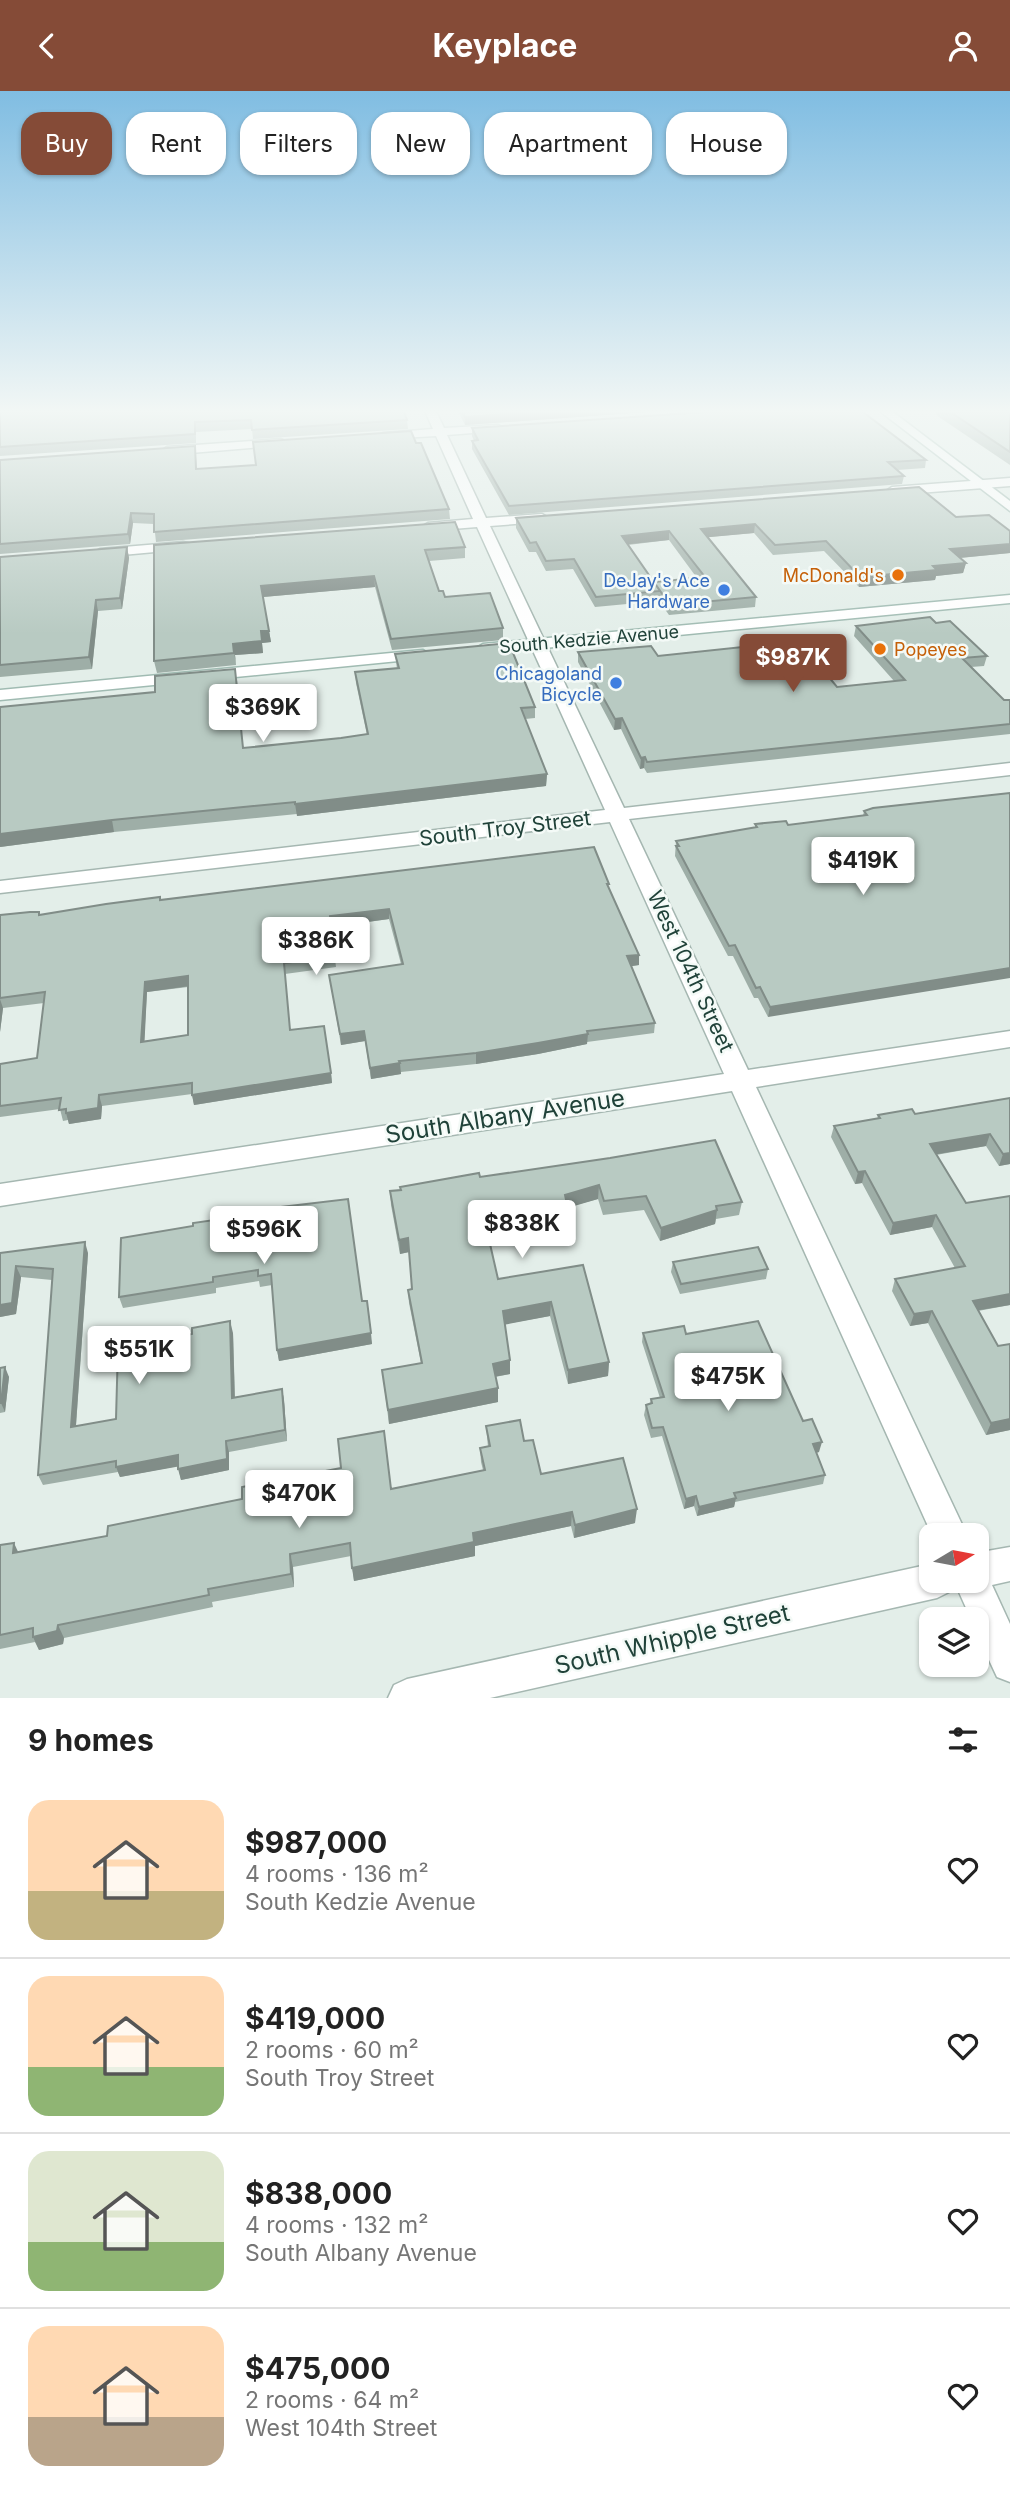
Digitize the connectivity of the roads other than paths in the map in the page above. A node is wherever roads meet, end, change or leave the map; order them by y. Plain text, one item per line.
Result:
1 (465, 484) edge
2 (979, 484) joint
3 (882, 492) edge
4 (1010, 507) edge
5 (563, 517) edge
6 (483, 523) junction
7 (419, 528) edge
8 (195, 545) edge
9 (84, 554) edge
10 (1010, 599) edge
11 (540, 644) junction
12 (471, 650) edge
13 (445, 652) edge
14 (0, 695) edge
15 (1010, 769) edge
16 (619, 815) junction
17 (0, 887) edge
18 (1010, 1039) edge
19 (740, 1079) junction
20 (0, 1195) edge
21 (944, 1523) edge
22 (1010, 1564) edge
23 (989, 1568) edge
24 (919, 1584) edge
25 (977, 1593) edge
26 (1010, 1664) edge
27 (407, 1698) edge

1 - 6 street, West 104th Street
2 - 3 street
2 - 4 street
5 - 6 street
6 - 7 street
6 - 11 street, West 104th Street
8 - 9 street
10 - 11 street, South Kedzie Avenue
11 - 12 street, South Kedzie Avenue
11 - 16 street, West 104th Street
13 - 14 street
15 - 16 street, South Troy Street
16 - 17 street, South Troy Street
16 - 19 street, West 104th Street
18 - 19 street, South Albany Avenue
19 - 20 street, South Albany Avenue
19 - 21 street, West 104th Street
22 - 23 street
24 - 27 street, South Whipple Street
25 - 26 street

